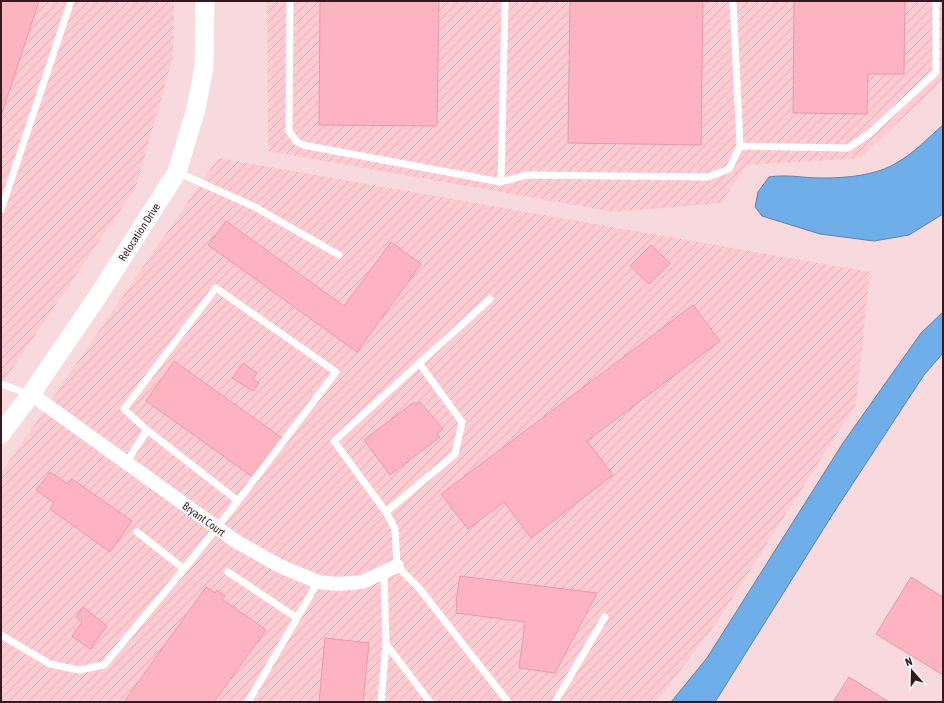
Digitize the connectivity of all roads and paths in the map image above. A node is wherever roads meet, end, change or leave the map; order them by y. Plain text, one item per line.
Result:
1 (71, 1) edge
2 (205, 1) edge
3 (290, 1) edge
4 (505, 1) edge
5 (733, 1) edge
6 (936, 1) edge
7 (943, 66) edge
8 (936, 72) junction
9 (740, 146) junction
10 (177, 172) junction
11 (501, 182) junction
12 (1, 210) edge
13 (339, 254) dead end
14 (490, 299) dead end
15 (419, 363) junction
16 (1, 384) edge
17 (31, 394) junction
18 (147, 430) junction
19 (1, 434) edge
20 (126, 463) junction
21 (238, 501) junction
22 (386, 512) junction
23 (217, 528) junction
24 (137, 532) dead end
25 (184, 569) junction
26 (391, 569) junction
27 (228, 572) dead end
28 (318, 582) junction
29 (605, 617) dead end
30 (297, 618) junction
31 (1, 635) edge
32 (386, 644) junction
33 (248, 702) edge
34 (381, 702) edge
35 (430, 702) edge
36 (508, 702) edge
37 (555, 702) edge

1 - 12 lane
2 - 10 street, Relocation Drive
3 - 11 lane
4 - 11 lane
5 - 9 lane
6 - 8 lane
7 - 8 lane
8 - 9 lane
9 - 11 lane
10 - 13 lane
10 - 17 street, Relocation Drive
14 - 15 lane
15 - 22 lane
15 - 22 lane
16 - 17 lane
17 - 19 street, Relocation Drive
17 - 20 street, Bryant Court
18 - 20 lane
18 - 21 lane
18 - 21 lane
20 - 23 street, Bryant Court
21 - 23 lane
22 - 26 lane
23 - 25 lane
23 - 28 street, Bryant Court
24 - 25 lane
25 - 31 lane
26 - 28 street, Bryant Court
26 - 32 lane
26 - 36 lane
27 - 30 lane
28 - 30 lane
29 - 37 lane
30 - 33 lane
32 - 34 lane
32 - 35 lane

